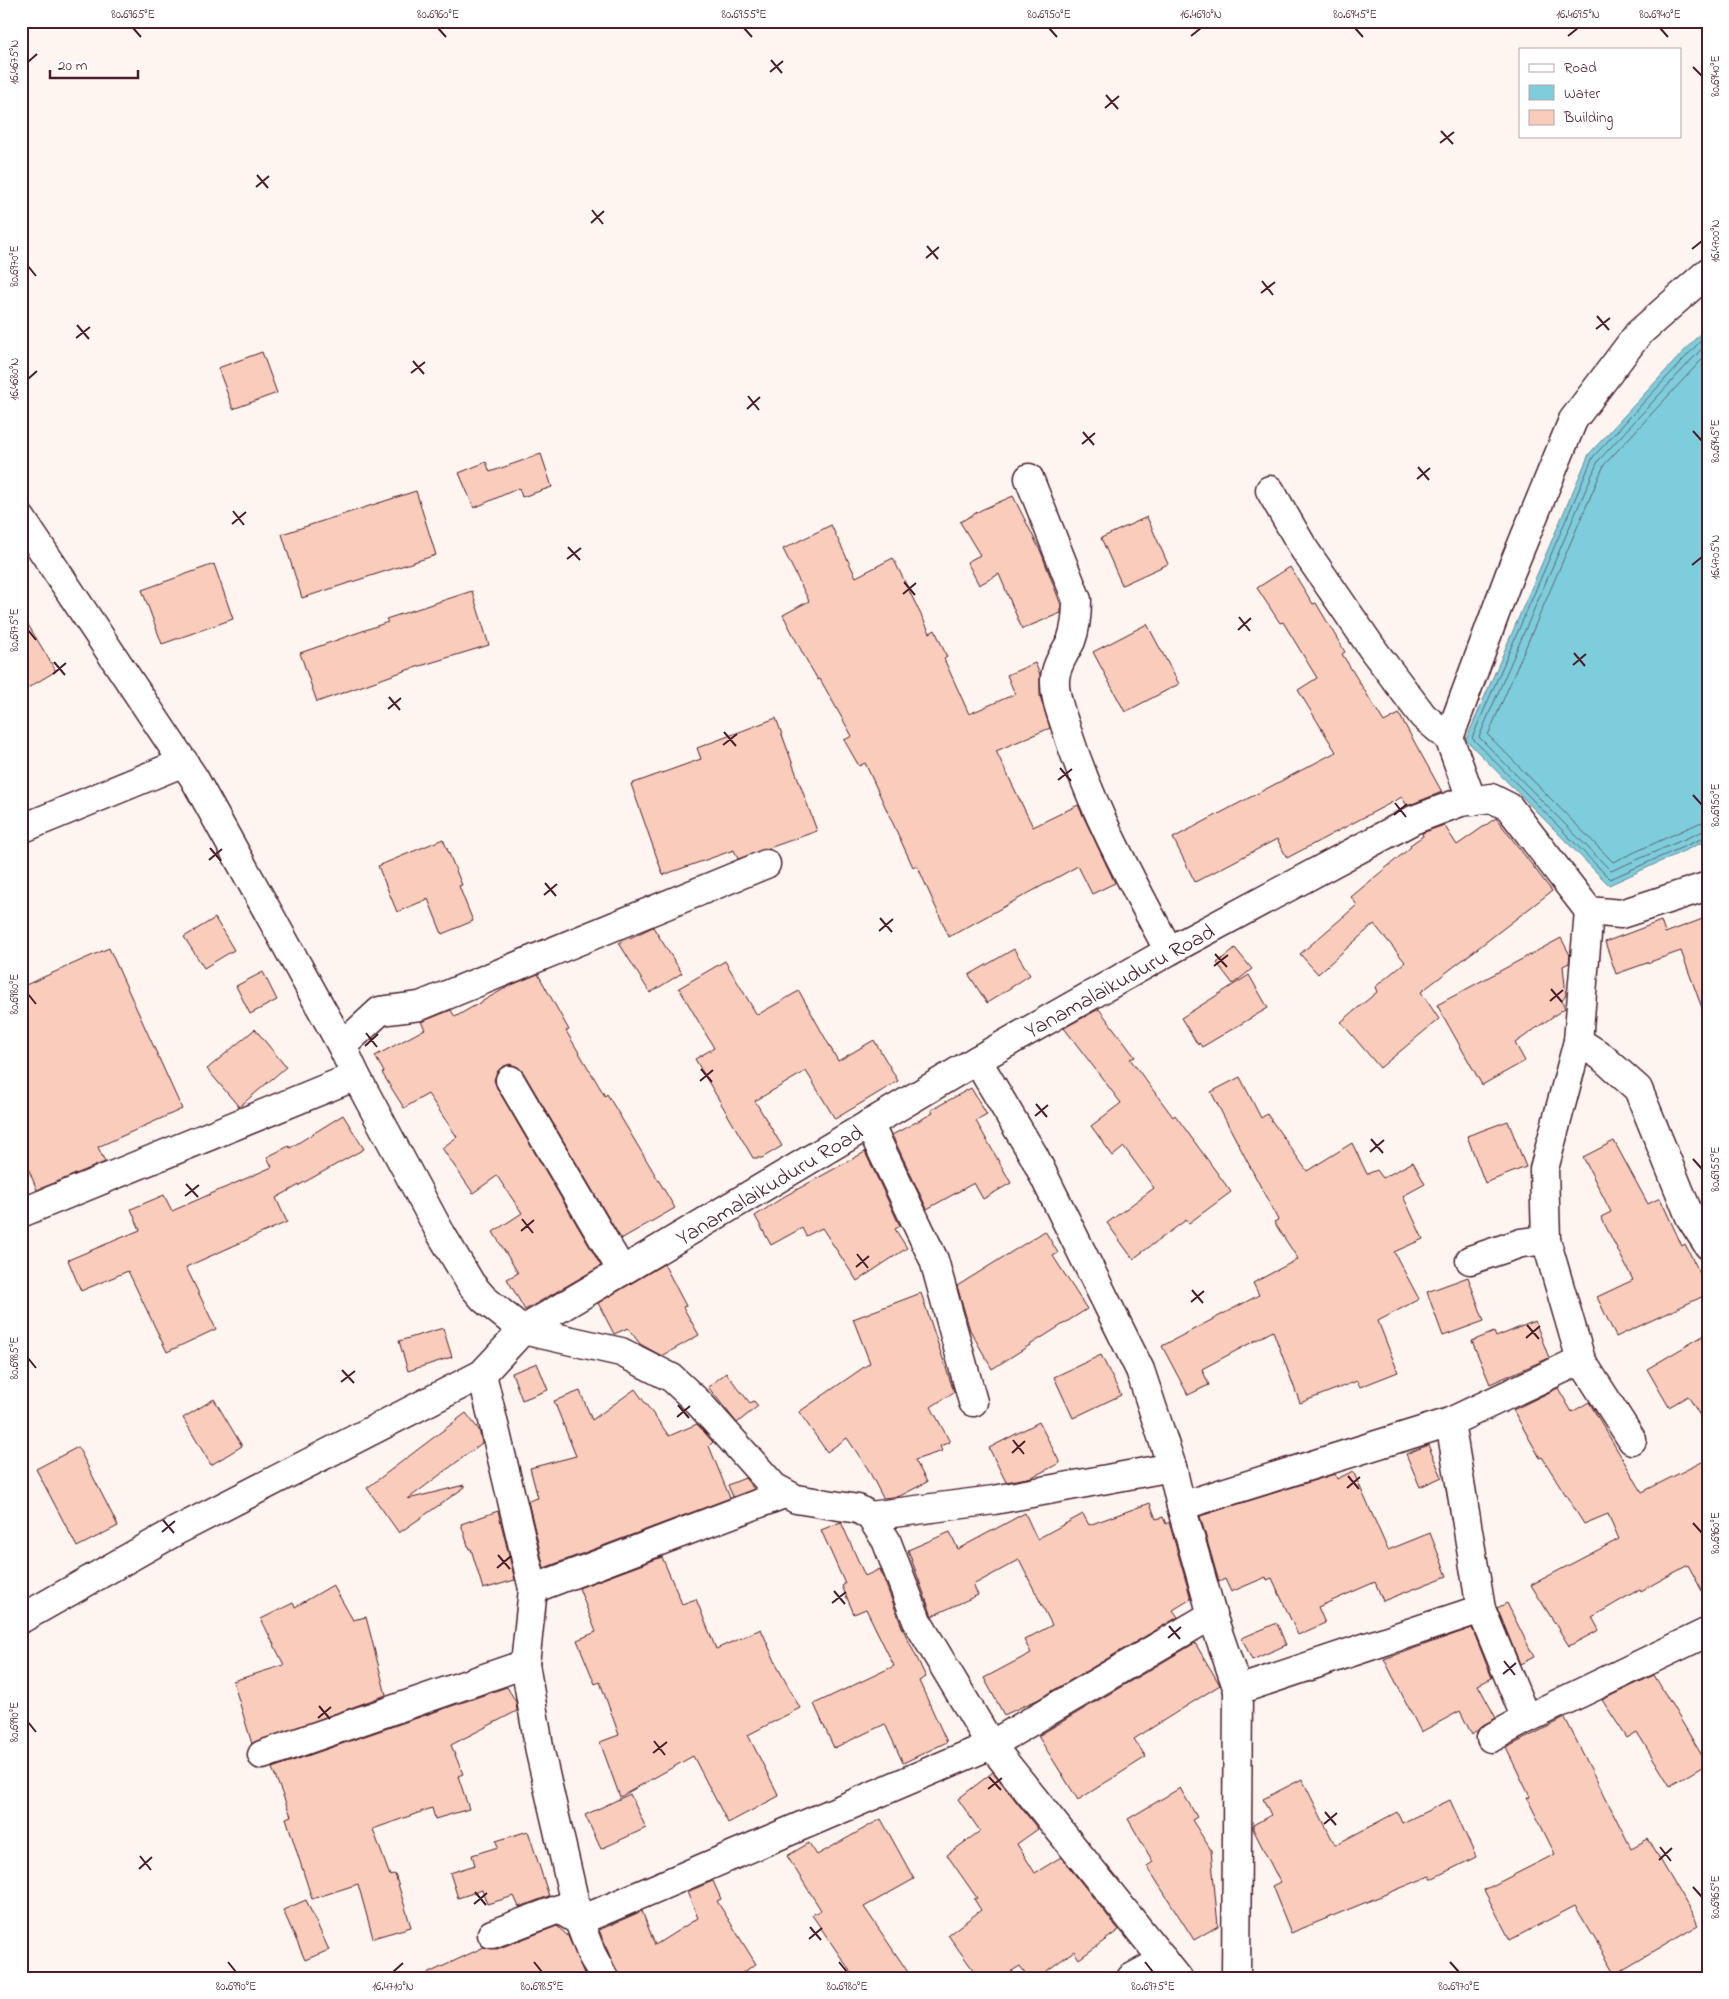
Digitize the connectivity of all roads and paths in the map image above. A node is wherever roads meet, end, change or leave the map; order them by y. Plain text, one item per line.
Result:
1 (1708, 272) edge
2 (1029, 478) dead end
3 (1270, 490) dead end
4 (21, 518) edge
5 (1449, 738) junction
6 (184, 762) junction
7 (1472, 801) junction
8 (21, 829) edge
9 (766, 864) dead end
10 (1708, 886) edge
11 (1589, 911) junction
12 (1169, 951) junction
13 (1578, 1041) junction
14 (342, 1046) junction
15 (978, 1060) junction
16 (356, 1076) junction
17 (510, 1080) dead end
18 (869, 1124) junction
19 (21, 1214) edge
20 (1546, 1240) junction
21 (1708, 1245) edge
22 (1470, 1260) dead end
23 (622, 1271) junction
24 (523, 1330) junction
25 (1581, 1360) junction
26 (482, 1374) junction
27 (973, 1402) dead end
28 (1450, 1422) junction
29 (1632, 1440) dead end
30 (1172, 1467) junction
31 (784, 1494) junction
32 (1181, 1506) junction
33 (870, 1516) junction
34 (534, 1589) junction
35 (1481, 1609) junction
36 (1212, 1615) junction
37 (22, 1618) edge
38 (1708, 1632) edge
39 (524, 1664) junction
40 (1238, 1690) junction
41 (1526, 1719) junction
42 (1491, 1738) dead end
43 (991, 1745) junction
44 (262, 1755) dead end
45 (579, 1921) junction
46 (492, 1934) dead end
47 (1171, 1969) edge
48 (604, 1978) edge
49 (1131, 1978) edge
50 (1236, 1978) edge

1 - 5 street
2 - 12 street
3 - 5 street
4 - 6 street
5 - 7 street
6 - 8 street
6 - 14 street
7 - 11 street, Yanamalaikuduru Road
7 - 12 street, Yanamalaikuduru Road
9 - 14 street
10 - 11 street
11 - 13 street
12 - 15 street, Yanamalaikuduru Road
13 - 20 street
13 - 21 street
14 - 16 street
15 - 18 street, Yanamalaikuduru Road
15 - 30 street
16 - 19 street
16 - 24 street
17 - 23 street
18 - 23 street, Yanamalaikuduru Road
18 - 27 street
20 - 22 street
20 - 25 street
23 - 24 street, Yanamalaikuduru Road
24 - 26 street, Yanamalaikuduru Road
24 - 31 street
25 - 28 street
25 - 29 street
26 - 34 street
26 - 37 street, Yanamalaikuduru Road
28 - 32 street
28 - 35 street
30 - 32 street
30 - 33 street
31 - 33 street
31 - 34 street
32 - 36 street
33 - 43 street
34 - 39 street
35 - 40 street
35 - 41 street
36 - 40 street
36 - 43 street
38 - 41 street
39 - 44 street
39 - 45 street
40 - 50 street
41 - 42 street
43 - 45 street
43 - 47 street
45 - 46 street
45 - 48 street
47 - 49 street

